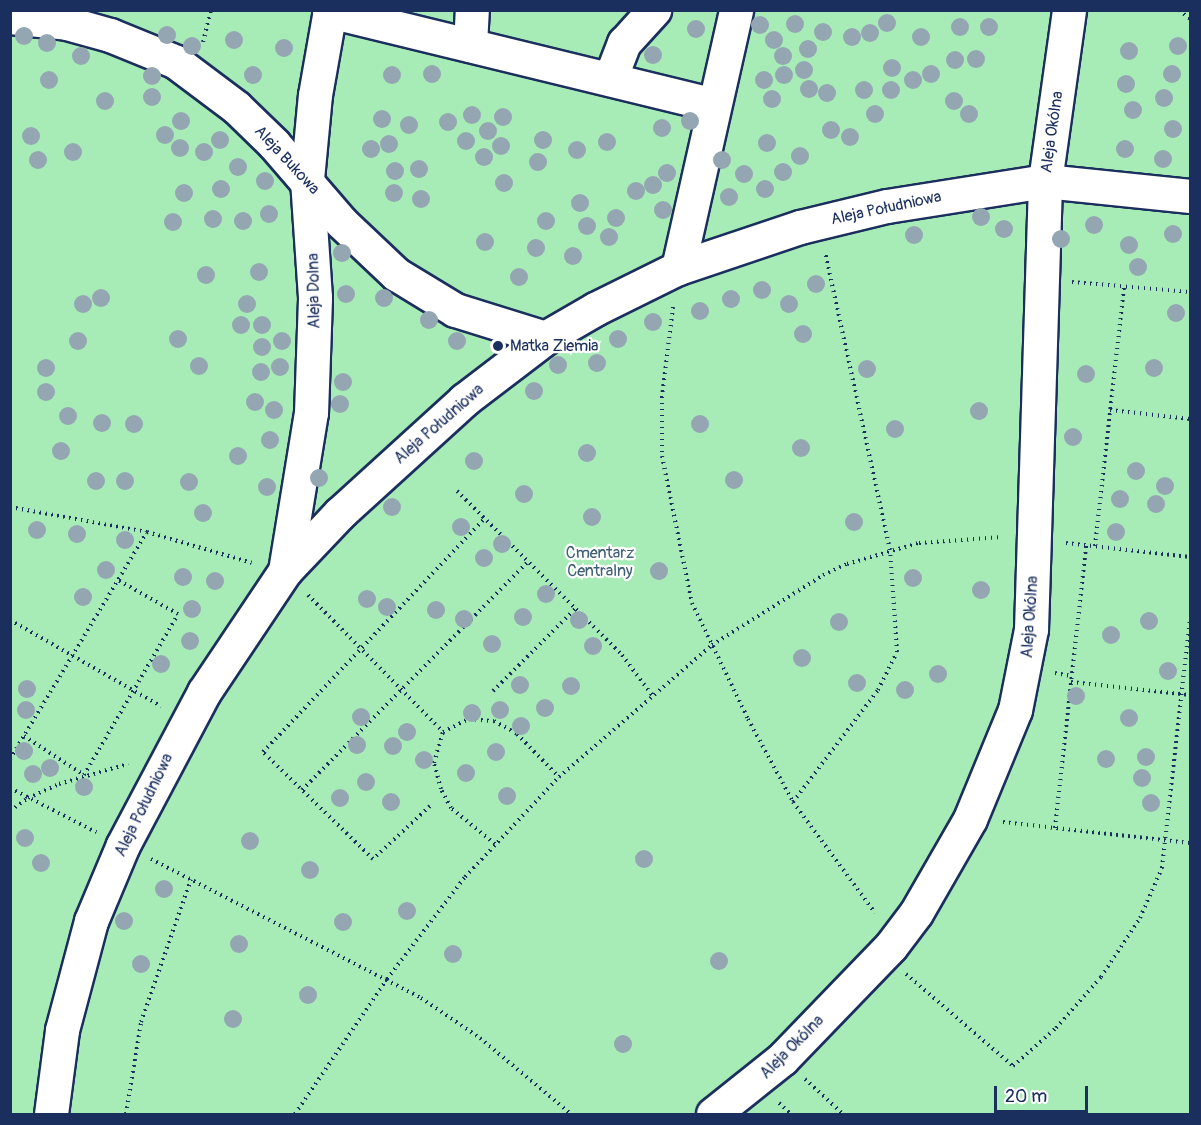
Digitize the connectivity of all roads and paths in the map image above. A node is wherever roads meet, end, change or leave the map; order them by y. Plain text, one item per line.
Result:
1 (472, 10) edge
2 (654, 10) edge
3 (736, 10) edge
4 (1069, 10) edge
5 (1179, 10) edge
6 (329, 11) edge
7 (10, 16) edge
8 (1191, 19) edge
9 (470, 45) junction
10 (610, 80) junction
11 (714, 105) junction
12 (307, 179) junction
13 (1045, 181) junction
14 (1191, 196) edge
15 (819, 222) junction
16 (678, 268) junction
17 (1042, 279) junction
18 (1124, 286) junction
19 (1191, 292) edge
20 (545, 338) junction
21 (1110, 410) junction
22 (1191, 419) edge
23 (457, 491) dead end
24 (10, 507) edge
25 (484, 519) junction
26 (147, 532) junction
27 (1035, 539) junction
28 (1086, 545) junction
29 (1095, 546) junction
30 (890, 550) junction
31 (1191, 557) edge
32 (528, 562) junction
33 (285, 571) junction
34 (118, 580) junction
35 (576, 609) junction
36 (10, 620) edge
37 (1191, 620) edge
38 (712, 645) junction
39 (361, 649) junction
40 (73, 655) junction
41 (1071, 682) junction
42 (133, 690) junction
43 (401, 690) junction
44 (492, 691) dead end
45 (1183, 694) junction
46 (652, 695) junction
47 (1191, 695) edge
48 (187, 722) junction
49 (443, 732) junction
50 (24, 736) junction
51 (10, 759) edge
52 (164, 763) junction
53 (84, 775) junction
54 (559, 777) junction
55 (10, 788) edge
56 (302, 790) junction
57 (28, 798) junction
58 (793, 802) junction
59 (430, 806) dead end
60 (10, 811) edge
61 (970, 819) junction
62 (1055, 828) junction
63 (1167, 841) junction
64 (1191, 843) edge
65 (495, 844) junction
66 (123, 845) junction
67 (191, 879) junction
68 (890, 947) junction
69 (387, 979) junction
70 (782, 1059) junction
71 (51, 1114) edge
72 (126, 1114) edge
73 (295, 1114) edge
74 (571, 1114) edge
75 (713, 1114) edge
76 (843, 1114) edge

1 - 9 street
2 - 10 street
3 - 11 street
4 - 13 street, Aleja Okólna
5 - 8 path
6 - 9 street
6 - 12 street, Aleja Dolna
7 - 12 street, Aleja Bukowa
9 - 10 street
10 - 11 street
11 - 16 street
12 - 20 street, Aleja Bukowa
12 - 33 street, Aleja Dolna
13 - 14 street, Aleja Południowa
13 - 15 street, Aleja Południowa
13 - 17 street, Aleja Okólna
15 - 16 street, Aleja Południowa
15 - 30 path
16 - 20 street, Aleja Południowa
16 - 38 path
17 - 18 path
17 - 27 street, Aleja Okólna
18 - 19 path
18 - 21 path
20 - 33 street, Aleja Południowa
21 - 22 path
21 - 29 path
23 - 25 path
24 - 26 path
25 - 32 path
25 - 39 path
26 - 33 path
26 - 34 path
27 - 28 path
27 - 30 path
27 - 61 street, Aleja Okólna
28 - 29 path
28 - 41 path
29 - 31 path
30 - 38 path
30 - 58 path
32 - 35 path
32 - 43 path
33 - 39 path
33 - 48 street, Aleja Południowa
34 - 40 path
34 - 42 path
35 - 44 path
35 - 46 path
36 - 40 path
37 - 45 path
38 - 46 path
38 - 58 path
39 - 43 path
39 - 56 path
40 - 42 path
40 - 50 path
41 - 45 path
41 - 62 path
42 - 48 path
42 - 53 path
43 - 49 path
43 - 56 path
45 - 47 path
45 - 63 path
46 - 54 path
48 - 52 street, Aleja Południowa
49 - 54 path
49 - 65 path
50 - 51 path
50 - 53 path
52 - 53 path
52 - 66 street, Aleja Południowa
53 - 57 path
54 - 65 path
55 - 57 path
56 - 59 path
57 - 60 path
57 - 66 path
58 - 68 path
61 - 62 path
61 - 68 street, Aleja Okólna
62 - 63 path
63 - 64 path
63 - 68 path
65 - 69 path
66 - 67 path
66 - 71 street, Aleja Południowa
67 - 69 path
67 - 72 path
68 - 70 street, Aleja Okólna
69 - 73 path
69 - 74 path
70 - 75 street, Aleja Okólna
70 - 76 path

